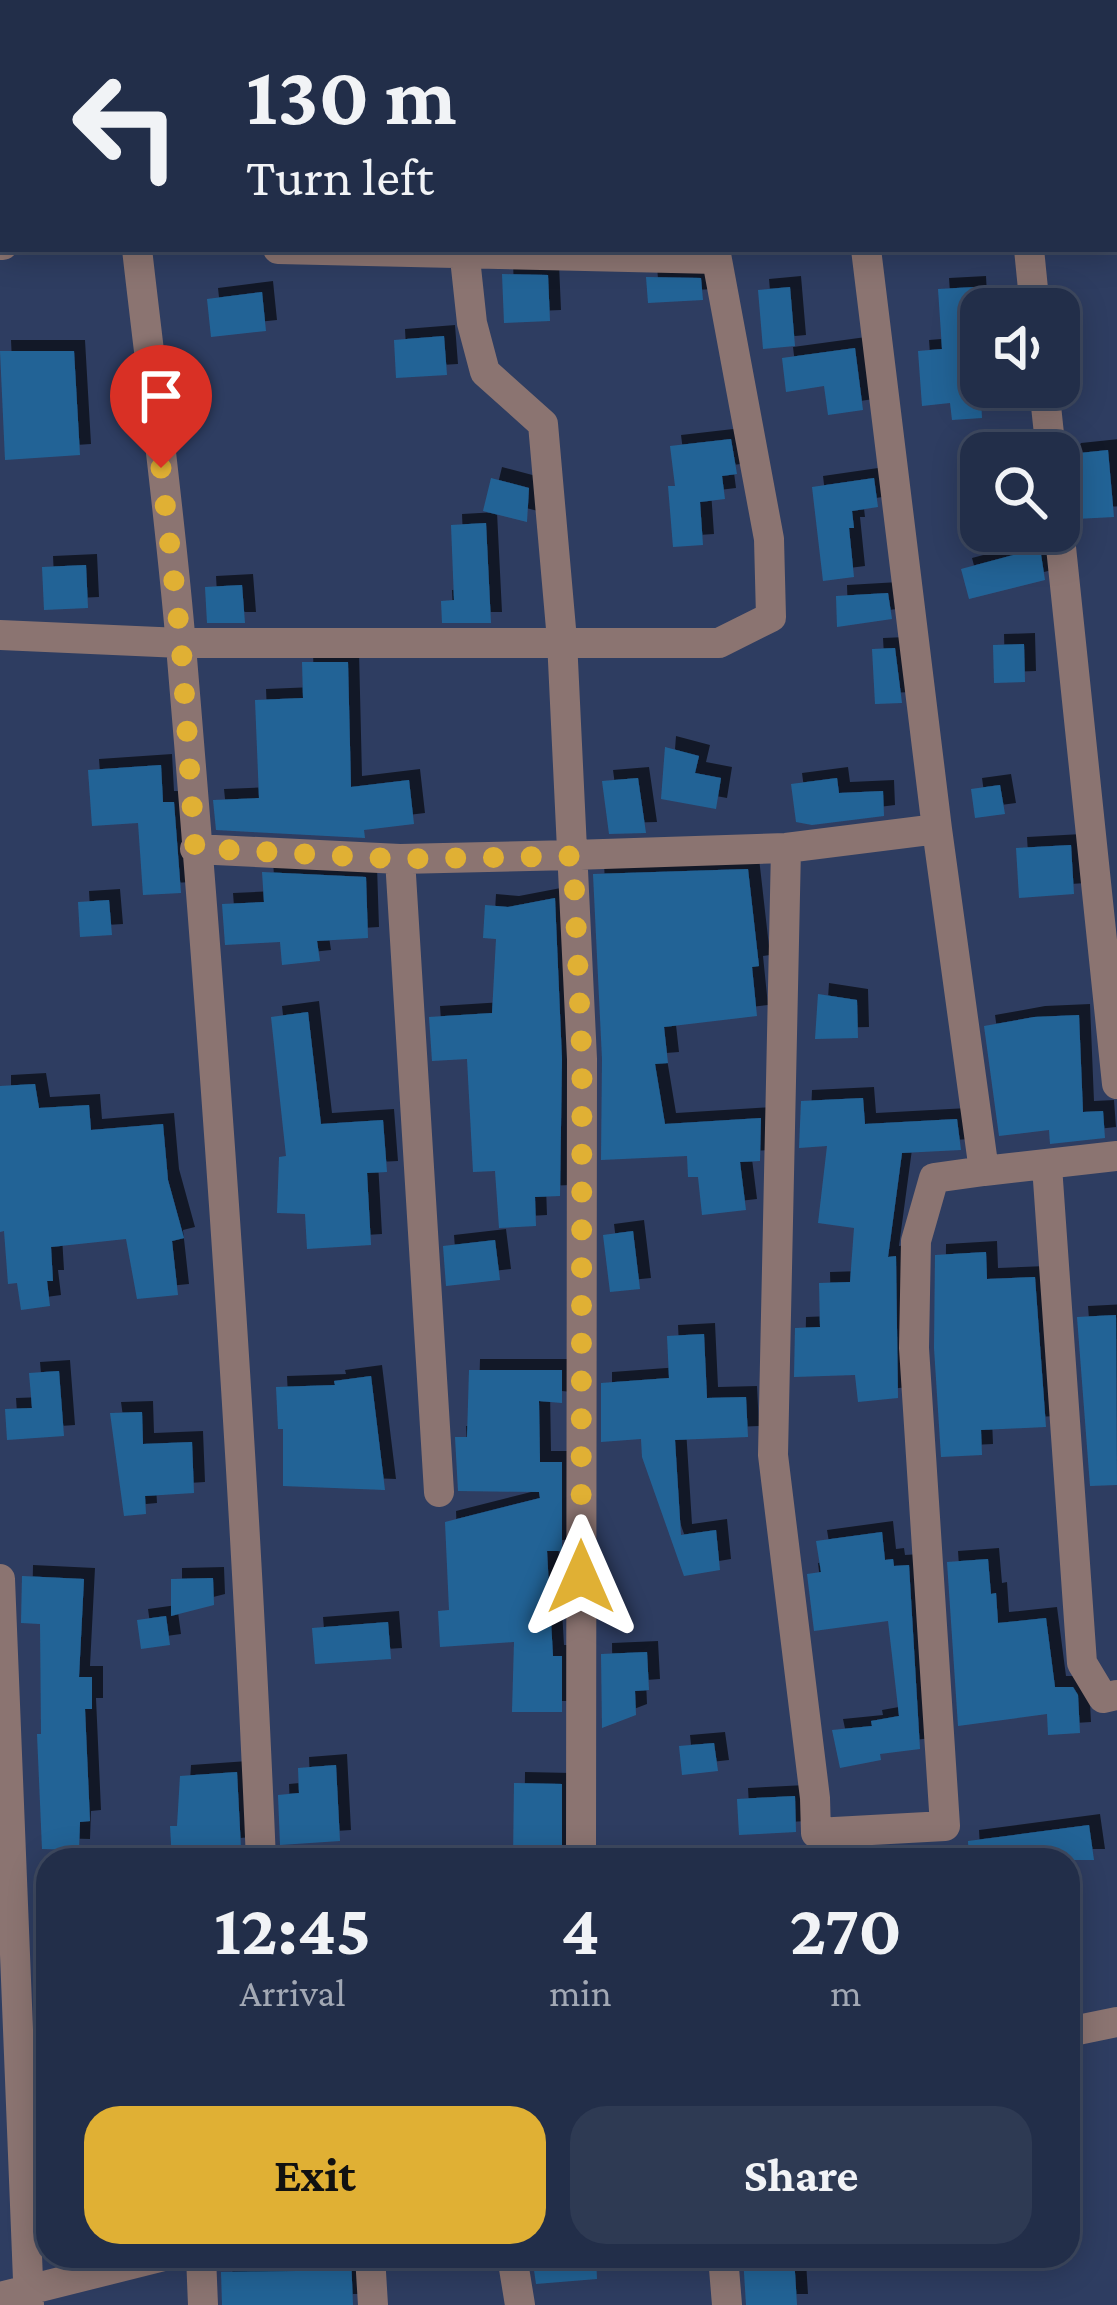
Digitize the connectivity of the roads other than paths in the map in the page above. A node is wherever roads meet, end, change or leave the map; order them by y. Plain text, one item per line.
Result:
1 (137, 252) edge
2 (464, 252) edge
3 (548, 252) edge
4 (866, 252) edge
5 (1029, 252) edge
6 (716, 254) edge
7 (1033, 288) edge
8 (1062, 552) edge
9 (0, 635) edge
10 (562, 640) junction
11 (181, 643) junction
12 (937, 830) junction
13 (195, 848) junction
14 (786, 848) junction
15 (573, 856) junction
16 (400, 859) junction
17 (1117, 1084) edge
18 (1117, 1156) edge
19 (1047, 1166) junction
20 (984, 1171) junction
21 (439, 1492) dead end
22 (0, 1579) edge
23 (1117, 1695) edge
24 (261, 1848) edge
25 (581, 1848) edge
26 (1117, 2022) edge
27 (1080, 2030) edge
28 (122, 2268) edge
29 (201, 2268) edge
30 (371, 2268) edge
31 (514, 2268) edge
32 (724, 2268) edge
33 (19, 2297) edge
34 (203, 2305) edge
35 (374, 2305) edge
36 (520, 2305) edge
37 (727, 2305) edge

1 - 11 street
2 - 10 street
3 - 6 street
4 - 12 street
5 - 7 street
6 - 10 street
8 - 17 street
9 - 11 street
10 - 11 street
10 - 15 street
11 - 13 street
12 - 14 street
12 - 20 street
13 - 16 street
13 - 24 street
14 - 15 street
14 - 20 street
15 - 16 street
15 - 25 street
16 - 21 street
18 - 19 street
19 - 20 street
19 - 23 street
22 - 33 street
26 - 27 street
28 - 33 street
29 - 34 street
30 - 35 street
31 - 36 street
32 - 37 street

